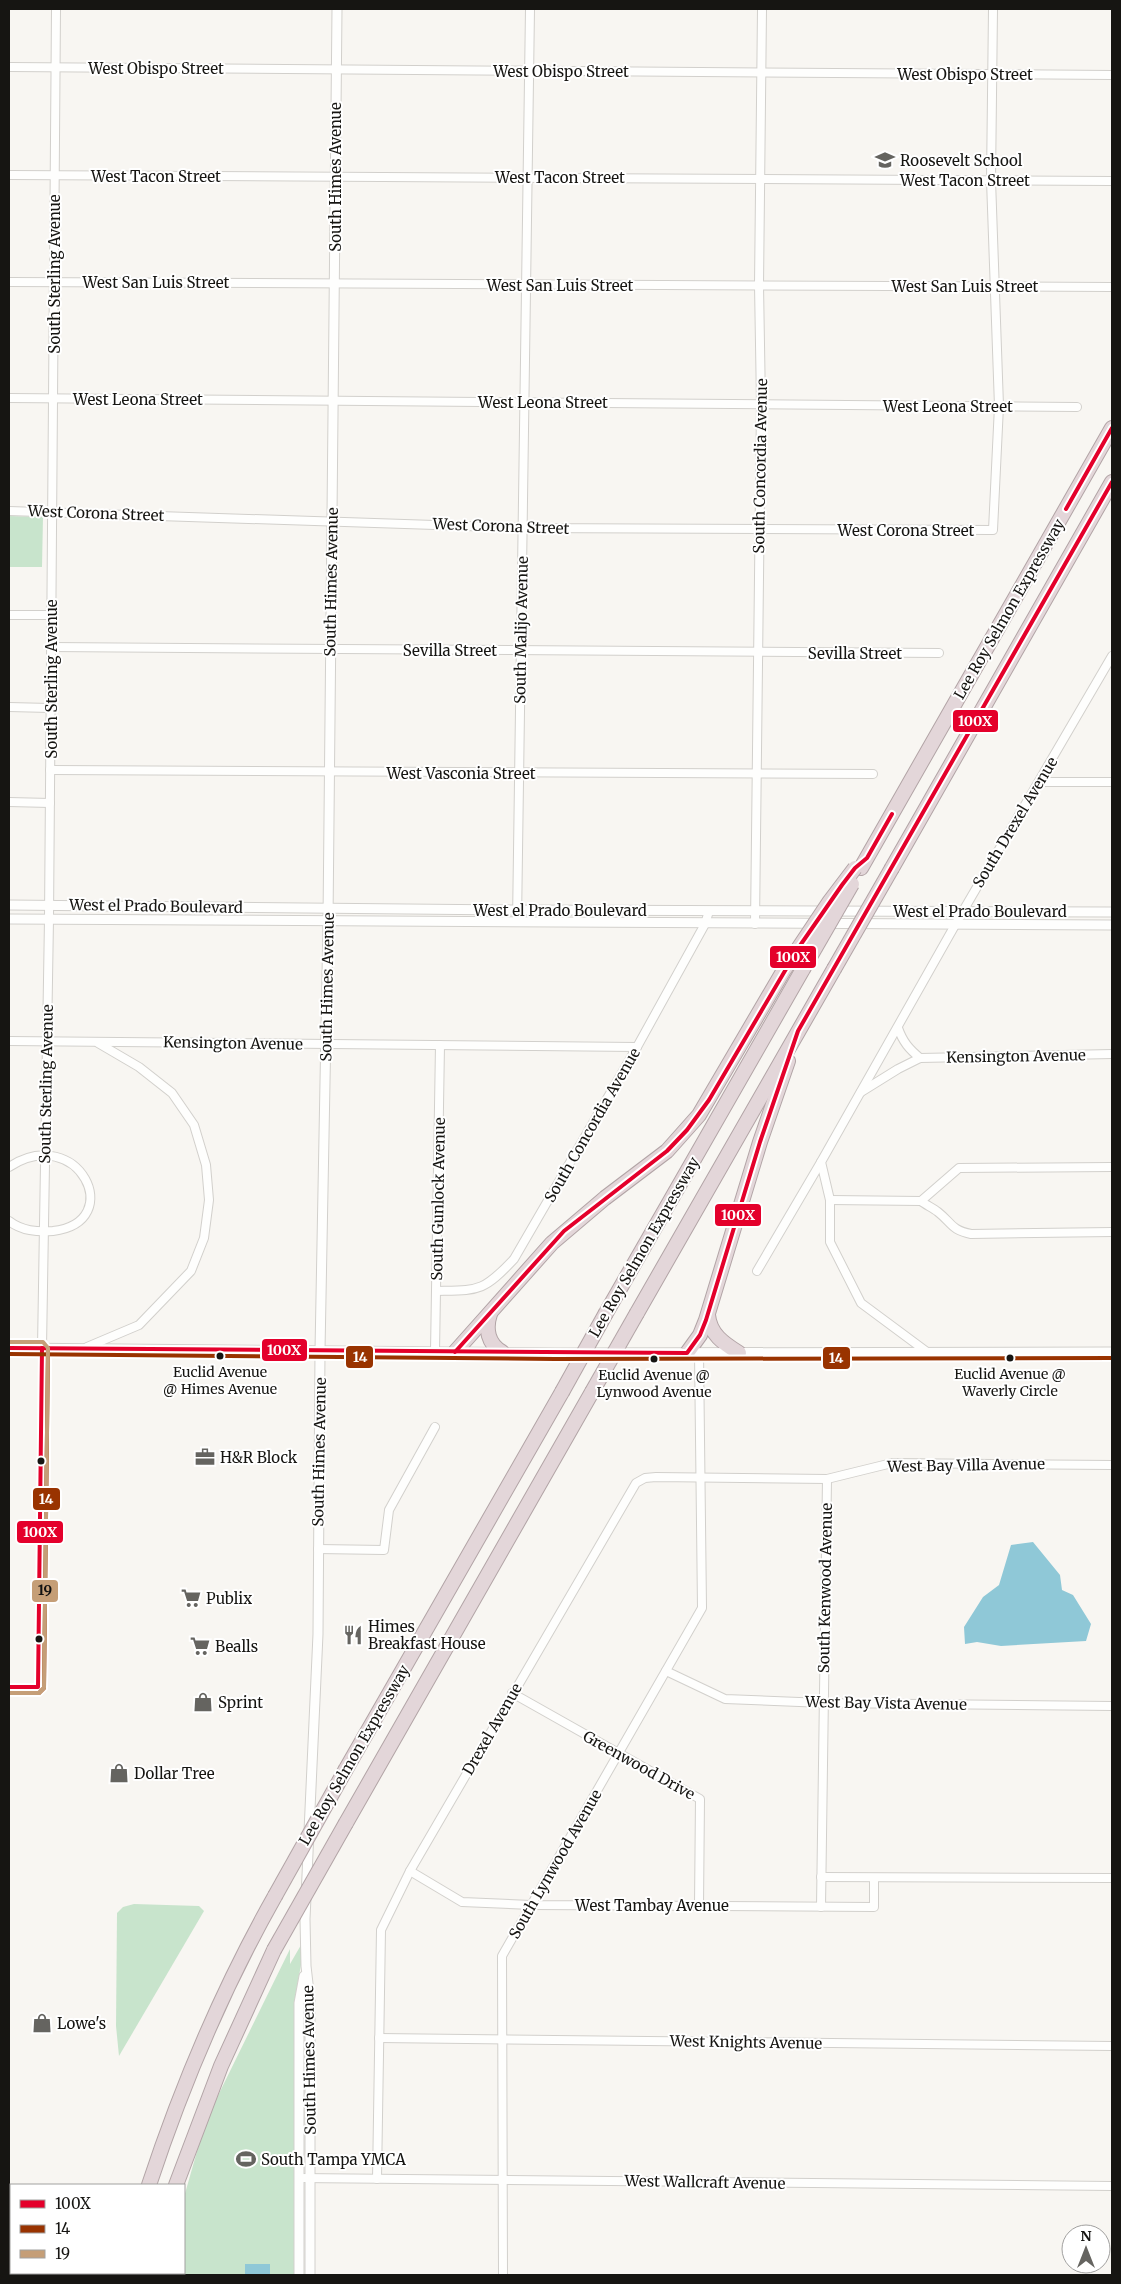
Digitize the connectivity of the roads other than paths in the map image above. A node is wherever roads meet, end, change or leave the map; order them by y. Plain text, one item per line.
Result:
1 (56, 9) edge
2 (337, 9) edge
3 (530, 9) edge
4 (762, 9) edge
5 (993, 9) edge
6 (9, 67) edge
7 (56, 67) junction
8 (336, 69) junction
9 (530, 71) junction
10 (762, 72) junction
11 (992, 74) junction
12 (1112, 75) edge
13 (9, 174) edge
14 (54, 175) junction
15 (335, 177) junction
16 (527, 177) junction
17 (761, 179) junction
18 (991, 180) junction
19 (1112, 180) edge
20 (9, 282) edge
21 (54, 282) junction
22 (334, 284) junction
23 (526, 285) junction
24 (759, 285) junction
25 (994, 286) junction
26 (1112, 287) edge
27 (9, 398) edge
28 (54, 399) junction
29 (334, 401) junction
30 (525, 402) junction
31 (761, 404) junction
32 (998, 406) junction
33 (1077, 407) dead end
34 (1112, 428) edge
35 (1112, 482) edge
36 (9, 511) edge
37 (52, 512) junction
38 (332, 521) junction
39 (523, 528) junction
40 (759, 529) junction
41 (9, 615) edge
42 (51, 615) junction
43 (50, 647) junction
44 (330, 650) junction
45 (521, 651) junction
46 (758, 652) junction
47 (939, 653) dead end
48 (1112, 656) edge
49 (9, 707) edge
50 (50, 708) junction
51 (50, 770) junction
52 (329, 772) junction
53 (519, 773) junction
54 (756, 774) junction
55 (873, 774) dead end
56 (1039, 782) junction
57 (1112, 782) edge
58 (9, 802) edge
59 (50, 803) junction
60 (861, 865) junction
61 (9, 905) edge
62 (49, 905) junction
63 (193, 907) junction
64 (328, 908) junction
65 (517, 910) junction
66 (754, 910) junction
67 (708, 911) junction
68 (962, 911) junction
69 (1112, 912) edge
70 (9, 919) edge
71 (50, 919) junction
72 (194, 920) junction
73 (328, 921) junction
74 (517, 922) junction
75 (705, 924) junction
76 (754, 924) junction
77 (1112, 925) edge
78 (955, 926) junction
79 (898, 1028) junction
80 (798, 1031) junction
81 (9, 1041) edge
82 (46, 1042) junction
83 (96, 1042) junction
84 (326, 1044) junction
85 (440, 1045) junction
86 (637, 1047) junction
87 (1112, 1054) edge
88 (920, 1058) junction
89 (860, 1093) junction
90 (44, 1156) junction
91 (822, 1162) junction
92 (9, 1167) edge
93 (1112, 1167) edge
94 (830, 1200) junction
95 (921, 1201) junction
96 (9, 1221) edge
97 (44, 1231) junction
98 (1112, 1232) edge
99 (757, 1271) dead end
100 (437, 1291) junction
101 (490, 1314) junction
102 (708, 1315) junction
103 (9, 1348) edge
104 (42, 1348) junction
105 (83, 1349) junction
106 (320, 1351) junction
107 (435, 1352) junction
108 (455, 1352) junction
109 (502, 1352) junction
110 (927, 1352) junction
111 (1112, 1352) edge
112 (693, 1353) junction
113 (739, 1353) junction
114 (435, 1427) dead end
115 (1112, 1465) edge
116 (702, 1479) junction
117 (827, 1479) junction
118 (318, 1549) junction
119 (666, 1671) junction
120 (512, 1693) junction
121 (824, 1703) junction
122 (1112, 1706) edge
123 (618, 1754) junction
124 (410, 1871) junction
125 (822, 1877) junction
126 (874, 1878) junction
127 (1112, 1878) edge
128 (531, 1905) junction
129 (699, 1905) junction
130 (821, 1907) junction
131 (306, 1966) junction
132 (379, 2038) junction
133 (501, 2039) junction
134 (1112, 2046) edge
135 (298, 2178) junction
136 (311, 2178) junction
137 (377, 2179) junction
138 (503, 2180) junction
139 (149, 2184) edge
140 (176, 2184) edge
141 (1112, 2186) edge
142 (299, 2275) edge
143 (310, 2275) edge
144 (503, 2275) edge

1 - 7 street, South Sterling Avenue
2 - 8 street, South Himes Avenue
3 - 9 street, South Malijo Avenue
4 - 10 street, South Concordia Avenue
5 - 11 street
6 - 7 street, West Obispo Street
7 - 8 street, West Obispo Street
7 - 14 street, South Sterling Avenue
8 - 9 street, West Obispo Street
8 - 15 street, South Himes Avenue
9 - 10 street, West Obispo Street
9 - 16 street, South Malijo Avenue
10 - 11 street, West Obispo Street
10 - 17 street, South Concordia Avenue
11 - 12 street, West Obispo Street
11 - 18 street
13 - 14 street, West Tacon Street
14 - 15 street, West Tacon Street
14 - 21 street, South Sterling Avenue
15 - 16 street, West Tacon Street
15 - 22 street, South Himes Avenue
16 - 17 street, West Tacon Street
16 - 23 street, South Malijo Avenue
17 - 18 street, West Tacon Street
17 - 24 street, South Concordia Avenue
18 - 19 street, West Tacon Street
18 - 25 street
20 - 21 street, West San Luis Street
21 - 22 street, West San Luis Street
21 - 28 street, South Sterling Avenue
22 - 23 street, West San Luis Street
22 - 29 street, South Himes Avenue
23 - 24 street, West San Luis Street
23 - 30 street, South Malijo Avenue
24 - 25 street, West San Luis Street
24 - 31 street, South Concordia Avenue
25 - 26 street, West San Luis Street
25 - 32 street
27 - 28 street, West Leona Street
28 - 29 street, West Leona Street
28 - 37 street, South Sterling Avenue
29 - 30 street, West Leona Street
29 - 38 street, South Himes Avenue
30 - 31 street, West Leona Street
30 - 39 street, South Malijo Avenue
31 - 32 street, West Leona Street
31 - 40 street, South Concordia Avenue
32 - 33 street, West Leona Street
32 - 40 street, West Corona Street
34 - 60 highway, Lee Roy Selmon Expressway
35 - 80 highway, Lee Roy Selmon Expressway, bridge
36 - 37 street, West Corona Street
37 - 38 street, West Corona Street
37 - 42 street, South Sterling Avenue
38 - 39 street, West Corona Street
38 - 44 street, South Himes Avenue
39 - 40 street, West Corona Street
39 - 45 street, South Malijo Avenue
40 - 46 street, South Concordia Avenue
41 - 42 street
42 - 43 street, South Sterling Avenue
43 - 44 street, Sevilla Street
43 - 50 street, South Sterling Avenue
44 - 45 street, Sevilla Street
44 - 52 street, South Himes Avenue
45 - 46 street, Sevilla Street
45 - 53 street, South Malijo Avenue
46 - 47 street, Sevilla Street
46 - 54 street, South Concordia Avenue
48 - 56 street, South Drexel Avenue
49 - 50 street
50 - 51 street, South Sterling Avenue
51 - 52 street, West Vasconia Street
51 - 59 street, South Sterling Avenue
52 - 53 street, West Vasconia Street
52 - 64 street, South Himes Avenue
53 - 54 street, West Vasconia Street
53 - 65 street, South Malijo Avenue
54 - 55 street, West Vasconia Street
54 - 66 street, South Concordia Avenue
56 - 57 street
56 - 68 street, South Drexel Avenue
58 - 59 street
59 - 62 street, South Sterling Avenue
60 - 101 highway, bridge
60 - 139 highway, Lee Roy Selmon Expressway, bridge
61 - 62 street, West el Prado Boulevard
62 - 63 street, West el Prado Boulevard
62 - 71 street, South Sterling Avenue
63 - 64 street, West el Prado Boulevard
63 - 72 street
64 - 65 street, West el Prado Boulevard
64 - 73 street, South Himes Avenue
65 - 67 street, West el Prado Boulevard
65 - 74 street, South Malijo Avenue
66 - 67 street, West el Prado Boulevard
66 - 68 street, West el Prado Boulevard
66 - 76 street, South Concordia Avenue
67 - 75 street, South Concordia Avenue
68 - 69 street, West el Prado Boulevard
68 - 78 street, South Drexel Avenue
70 - 71 street, West el Prado Boulevard
71 - 72 street, West el Prado Boulevard
71 - 82 street, South Sterling Avenue
72 - 73 street, West el Prado Boulevard
73 - 74 street, West el Prado Boulevard
73 - 84 street, South Himes Avenue
74 - 75 street, West el Prado Boulevard
75 - 76 street, West el Prado Boulevard
75 - 86 street, South Concordia Avenue
76 - 78 street, West el Prado Boulevard
77 - 78 street, West el Prado Boulevard
78 - 79 street, South Drexel Avenue
79 - 88 street
79 - 89 street, South Drexel Avenue
80 - 102 highway
80 - 140 highway, Lee Roy Selmon Expressway, bridge
81 - 82 street, Kensington Avenue
82 - 83 street, Kensington Avenue
82 - 90 street, South Sterling Avenue
83 - 84 street, Kensington Avenue
83 - 105 street
84 - 85 street, Kensington Avenue
84 - 106 street, South Himes Avenue
85 - 86 street, Kensington Avenue
85 - 100 street, South Gunlock Avenue
86 - 100 street, South Concordia Avenue
87 - 88 street, Kensington Avenue
88 - 89 street, Kensington Avenue
89 - 91 street, South Drexel Avenue
90 - 92 street
90 - 97 street, South Sterling Avenue
90 - 97 street
91 - 94 street
91 - 99 street
93 - 95 street
94 - 95 street
94 - 110 street
95 - 98 street
96 - 97 street
97 - 104 street, South Sterling Avenue
100 - 107 street, South Gunlock Avenue
101 - 108 highway
101 - 109 highway
102 - 112 highway
102 - 113 highway
103 - 104 street
104 - 105 street
105 - 106 street
106 - 107 street
106 - 118 street, South Himes Avenue
107 - 108 street
108 - 109 street
109 - 112 street
110 - 111 street
110 - 113 street
112 - 113 street
112 - 116 street
114 - 118 street
115 - 117 street, West Bay Villa Avenue
116 - 117 street, West Bay Villa Avenue
116 - 119 street, South Lynwood Avenue
116 - 120 street, Drexel Avenue
117 - 121 street, South Kenwood Avenue
118 - 131 street, South Himes Avenue
119 - 121 street, West Bay Vista Avenue
119 - 123 street, South Lynwood Avenue
120 - 123 street, Greenwood Drive
120 - 124 street, Drexel Avenue
121 - 122 street, West Bay Vista Avenue
121 - 125 street, South Kenwood Avenue
123 - 128 street, South Lynwood Avenue
123 - 129 street, Greenwood Drive
124 - 128 street, West Tambay Avenue
124 - 132 street, Drexel Avenue
125 - 126 street
125 - 130 street, South Kenwood Avenue
126 - 127 street
126 - 130 street, West Tambay Avenue
128 - 129 street, West Tambay Avenue
128 - 133 street, South Lynwood Avenue
129 - 130 street, West Tambay Avenue
131 - 135 street, South Himes Avenue
131 - 136 street, South Himes Avenue
132 - 133 street, West Knights Avenue
132 - 137 street, Drexel Avenue
133 - 134 street, West Knights Avenue
133 - 138 street, South Lynwood Avenue
135 - 136 street, West Wallcraft Avenue
135 - 142 street, South Himes Avenue
136 - 137 street, West Wallcraft Avenue
136 - 143 street, South Himes Avenue
137 - 138 street, West Wallcraft Avenue
138 - 141 street, West Wallcraft Avenue
138 - 144 street, South Lynwood Avenue

